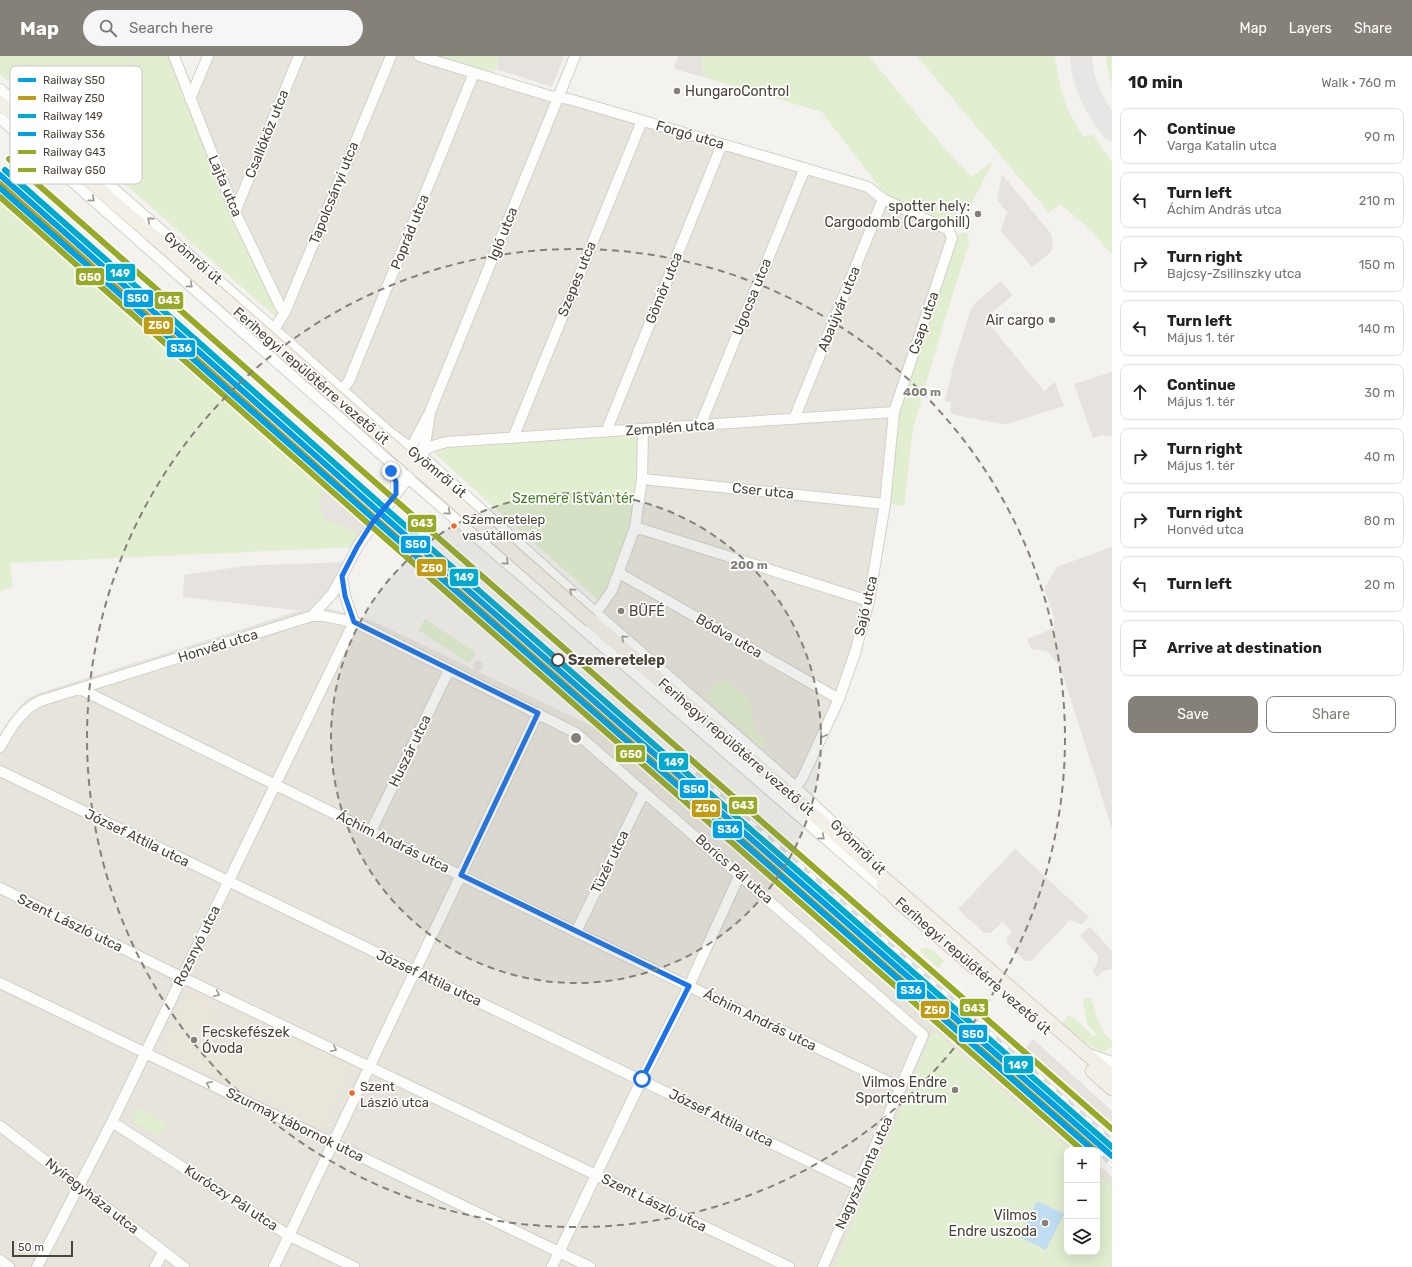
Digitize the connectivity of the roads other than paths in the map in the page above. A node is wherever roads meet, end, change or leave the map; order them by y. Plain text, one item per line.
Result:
1 (174, 56) edge
2 (208, 56) edge
3 (299, 56) edge
4 (391, 56) edge
5 (419, 56) edge
6 (575, 56) edge
7 (474, 73) junction
8 (0, 89) edge
9 (558, 97) junction
10 (10, 98) edge
11 (190, 98) junction
12 (0, 103) edge
13 (10, 112) edge
14 (0, 118) edge
15 (642, 121) junction
16 (10, 127) edge
17 (722, 144) junction
18 (805, 168) junction
19 (75, 184) edge
20 (93, 184) edge
21 (108, 184) edge
22 (884, 199) junction
23 (235, 212) junction
24 (952, 234) joint
25 (285, 312) junction
26 (274, 329) junction
27 (342, 390) junction
28 (894, 412) junction
29 (794, 419) junction
30 (700, 426) junction
31 (643, 430) junction
32 (606, 432) junction
33 (423, 433) junction
34 (513, 438) junction
35 (447, 442) junction
36 (410, 448) junction
37 (378, 451) junction
38 (423, 453) junction
39 (399, 470) junction
40 (408, 478) junction
41 (642, 479) junction
42 (396, 482) junction
43 (420, 488) junction
44 (396, 494) junction
45 (885, 504) junction
46 (635, 527) junction
47 (619, 573) junction
48 (342, 576) junction
49 (869, 601) junction
50 (312, 616) junction
51 (593, 617) junction
52 (354, 622) junction
53 (449, 670) junction
54 (80, 689) junction
55 (839, 700) junction
56 (538, 713) junction
57 (0, 747) edge
58 (0, 771) edge
59 (275, 784) junction
60 (795, 787) junction
61 (644, 792) junction
62 (371, 831) junction
63 (740, 874) junction
64 (461, 875) junction
65 (228, 883) junction
66 (0, 888) edge
67 (901, 897) junction
68 (576, 932) junction
69 (415, 971) junction
70 (181, 977) junction
71 (0, 983) edge
72 (689, 986) junction
73 (923, 1035) joint
74 (1082, 1051) junction
75 (145, 1052) junction
76 (1112, 1062) edge
77 (370, 1066) junction
78 (1112, 1076) edge
79 (642, 1079) junction
80 (901, 1088) junction
81 (1112, 1089) edge
82 (112, 1122) junction
83 (0, 1126) edge
84 (333, 1144) junction
85 (596, 1174) junction
86 (858, 1185) junction
87 (80, 1186) junction
88 (288, 1235) junction
89 (163, 1252) junction
90 (560, 1252) junction
91 (0, 1260) edge
92 (9, 1267) edge
93 (37, 1267) edge
94 (156, 1267) edge
95 (184, 1267) edge
96 (274, 1267) edge
97 (354, 1267) edge
98 (552, 1267) edge
99 (590, 1267) edge
100 (789, 1267) edge
101 (823, 1267) edge

1 - 11 street, Lajta utca
2 - 11 street
3 - 23 street, Csallóköz utca
4 - 25 street, Tapolcsányi utca
5 - 7 street, Forgó utca
6 - 9 street, Igló utca
7 - 9 street, Forgó utca
7 - 27 street, Poprád utca
10 -> 8 street, Gyömrői út
9 - 15 street, Forgó utca
9 - 33 street, Igló utca
11 - 23 street, Lajta utca
12 - 13 main road, Ferihegyi repülőtérre vezető út, bridge
14 -> 16 street, Gyömrői út
15 - 17 street, Forgó utca
15 - 34 street, Szepes utca
17 - 18 street, Forgó utca
17 - 32 street, Gömör utca
18 - 22 street, Forgó utca
18 - 30 street, Ugocsa utca
19 -> 37 street, Gyömrői út
20 - 51 main road, Ferihegyi repülőtérre vezető út, bridge
26 -> 21 street, Gyömrői út
22 - 24 street, Forgó utca
22 - 29 street, Abaújvár utca
23 - 25 street, Lajta utca
24 - 28 street, Csap utca
25 - 26 street, Tapolcsányi utca
26 - 27 street, Gyömrői út
27 - 36 street, Gyömrői út
28 - 29 street, Zemplén utca
28 - 45 street, Sajó utca
29 - 30 street, Zemplén utca
30 - 31 street, Zemplén utca
31 - 32 street, Zemplén utca
31 - 41 street
32 - 34 street, Zemplén utca
33 - 35 street, Zemplén utca
33 - 36 street, Igló utca
33 - 38 street, Igló utca
34 - 35 street, Zemplén utca
35 - 38 street, Zemplén utca
36 - 38 street, Gyömrői út
36 - 39 street
37 - 39 street, Gyömrői út
37 - 42 street
38 - 40 street, Honvéd utca
51 -> 38 street, Gyömrői út
39 - 40 street, Gyömrői út
39 - 42 street
40 - 43 street, Gyömrői út
40 - 44 street, Honvéd utca
41 - 45 street, Cser utca
41 - 46 street
42 - 44 street
43 - 44 street
43 -> 67 street, Gyömrői út
44 - 48 street, Honvéd utca
45 - 49 street, Sajó utca
46 - 47 street
46 - 49 street
47 - 51 street
47 - 55 street, Bódva utca
48 - 50 street, Honvéd utca
48 - 52 street
49 - 55 street, Sajó utca
50 - 52 street
50 - 54 street, Honvéd utca
60 -> 51 street, Gyömrői út
51 - 67 main road, Ferihegyi repülőtérre vezető út
52 - 53 street, Borics Pál utca
52 - 59 street, Rozsnyó utca
53 - 56 street, Borics Pál utca
53 - 62 street, Huszár utca
54 - 57 street, Honvéd utca
54 - 59 street, Áchim András utca
55 -> 60 street, Sajó utca
56 - 61 street, Borics Pál utca
56 - 64 street
58 - 65 street, József Attila utca
59 - 62 street, Áchim András utca
59 - 65 street, Rozsnyó utca
60 - 67 street, Gyömrői út
61 - 63 street, Borics Pál utca
61 - 68 street, Tüzér utca
62 - 64 street, Áchim András utca
63 - 72 street
63 - 73 street, Borics Pál utca
64 - 68 street, Áchim András utca
64 - 69 street
65 - 69 street, József Attila utca
65 - 70 street, Rozsnyó utca
66 - 70 street, Szent László utca
67 - 74 main road, Ferihegyi repülőtérre vezető út
67 - 81 main road, Ferihegyi repülőtérre vezető út
68 - 72 street, Áchim András utca
69 - 77 street
69 - 79 street, József Attila utca
70 - 75 street, Rozsnyó utca
70 -> 77 street, Szent László utca
71 - 75 street, Szurmay tábornok utca
72 - 79 street
72 - 80 street, Áchim András utca
73 - 80 street, Nagyszalonta utca
74 - 76 street
74 - 78 main road, Ferihegyi repülőtérre vezető út
75 - 82 street, Rozsnyó utca
84 -> 75 street, Szurmay tábornok utca
77 - 84 street
77 - 85 street, Szent László utca
79 - 85 street
79 - 86 street, József Attila utca
80 - 86 street, Nagyszalonta utca
82 - 87 street, Rozsnyó utca
82 - 88 street, Kuróczy Pál utca
83 - 87 street, Nyíregyháza utca
84 - 88 street
84 - 90 street, Szurmay tábornok utca
85 - 90 street
85 - 100 street, Szent László utca
86 - 101 street, Nagyszalonta utca
87 - 89 street, Nyíregyháza utca
87 - 93 street, Rozsnyó utca
88 - 96 street
88 - 97 street, Kuróczy Pál utca
89 - 94 street
89 - 95 street, Nyíregyháza utca
90 - 98 street
90 - 99 street, Szurmay tábornok utca
91 - 92 street

